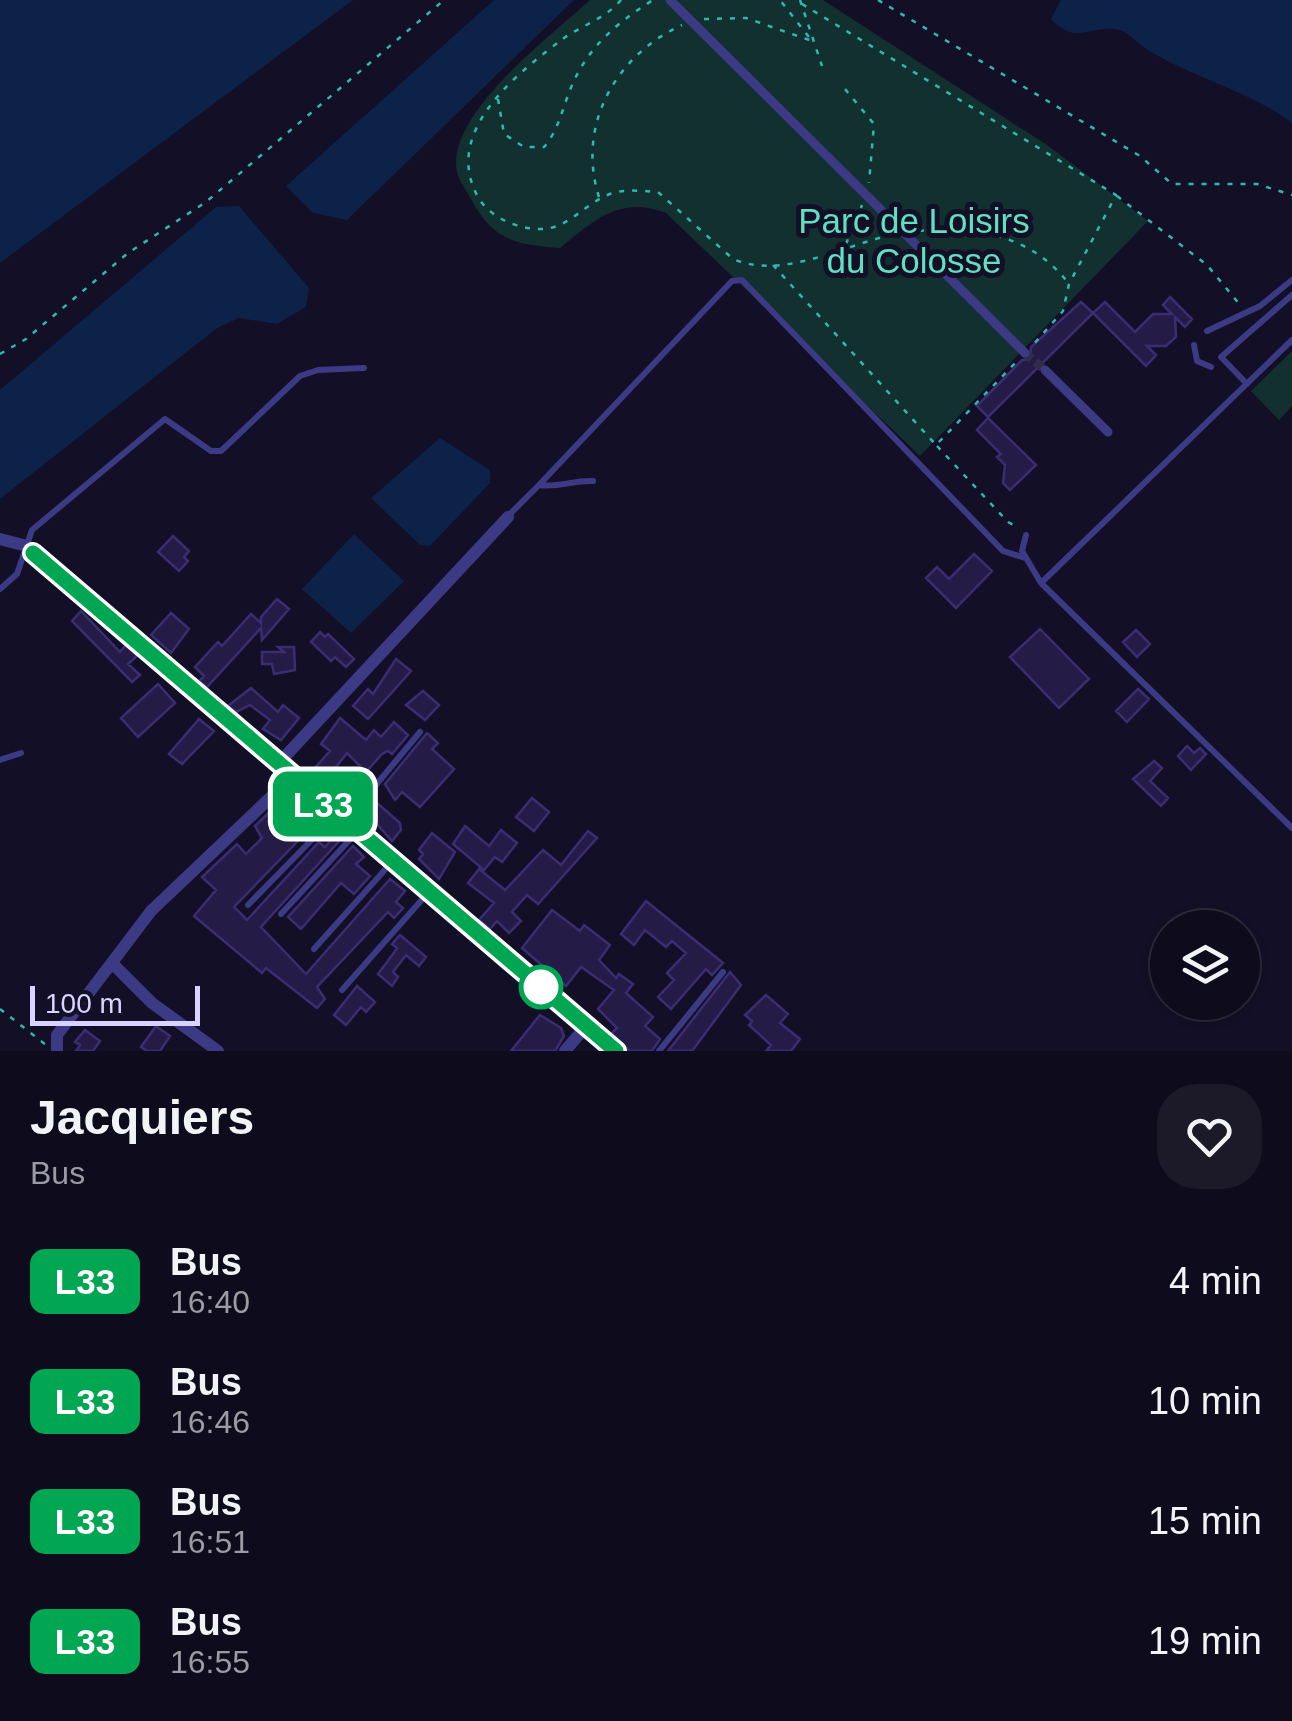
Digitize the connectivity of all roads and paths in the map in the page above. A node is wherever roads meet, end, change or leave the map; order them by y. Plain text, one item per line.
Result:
1 (444, 0) edge
2 (622, 0) edge
3 (653, 0) edge
4 (670, 0) edge
5 (780, 0) edge
6 (878, 0) edge
7 (801, 2) edge
8 (691, 21) junction
9 (812, 40) junction
10 (822, 66) dead end
11 (845, 88) dead end
12 (498, 98) junction
13 (866, 195) junction
14 (1116, 195) junction
15 (1292, 195) edge
16 (600, 200) junction
17 (904, 232) junction
18 (846, 245) junction
19 (772, 264) junction
20 (1292, 280) edge
21 (1069, 284) junction
22 (1292, 295) edge
23 (1247, 314) junction
24 (1207, 332) dead end
25 (1292, 340) edge
26 (1194, 345) dead end
27 (1025, 353) junction
28 (0, 354) edge
29 (1211, 367) dead end
30 (364, 368) dead end
31 (1044, 370) tunnel mouth
32 (1247, 384) junction
33 (1108, 432) dead end
34 (936, 444) junction
35 (593, 481) dead end
36 (539, 485) junction
37 (508, 517) joint
38 (1022, 531) joint
39 (0, 538) edge
40 (30, 550) junction
41 (1024, 558) junction
42 (1041, 582) junction
43 (0, 589) edge
44 (420, 732) dead end
45 (21, 753) dead end
46 (0, 760) edge
47 (277, 765) junction
48 (292, 777) junction
49 (340, 819) junction
50 (1292, 828) edge
51 (356, 833) junction
52 (391, 862) junction
53 (428, 894) junction
54 (248, 905) dead end
55 (281, 914) dead end
56 (314, 950) dead end
57 (112, 963) junction
58 (723, 972) dead end
59 (342, 990) dead end
60 (0, 1009) edge
61 (587, 1025) junction
62 (54, 1049) edge
63 (218, 1051) edge
64 (565, 1051) edge
65 (616, 1051) edge
66 (659, 1051) edge

1 - 28 path
2 - 12 path
3 - 12 path
4 - 8 street
5 - 9 path
6 - 15 path
7 - 9 path
7 - 14 path
8 - 9 path
8 - 13 street
8 - 16 path
9 - 10 path
11 - 13 path
12 - 16 path
13 - 17 street
13 - 18 path
14 - 21 path
14 - 23 path
16 - 19 path
17 - 18 path
17 - 21 path
17 - 27 street
18 - 19 path
19 - 34 path
20 - 23 lane
21 - 27 path
22 - 32 lane
23 - 24 lane
25 - 32 lane
26 - 29 lane
27 - 34 path
30 - 40 lane
31 - 33 street
32 - 42 lane
34 - 38 path
35 - 36 lane
36 - 37 lane
36 - 41 lane
37 - 47 street
38 - 41 lane
39 - 40 street
40 - 43 lane
40 - 47 street
41 - 42 lane
42 - 50 lane
44 - 49 lane
45 - 46 lane
47 - 48 street
48 - 49 street
48 - 57 street
49 - 51 street
49 - 54 lane
51 - 52 street
51 - 55 lane
52 - 53 street
52 - 56 lane
53 - 59 lane
53 - 61 street
57 - 62 street
57 - 63 street
58 - 66 lane
60 - 62 path
61 - 64 street
61 - 65 street

